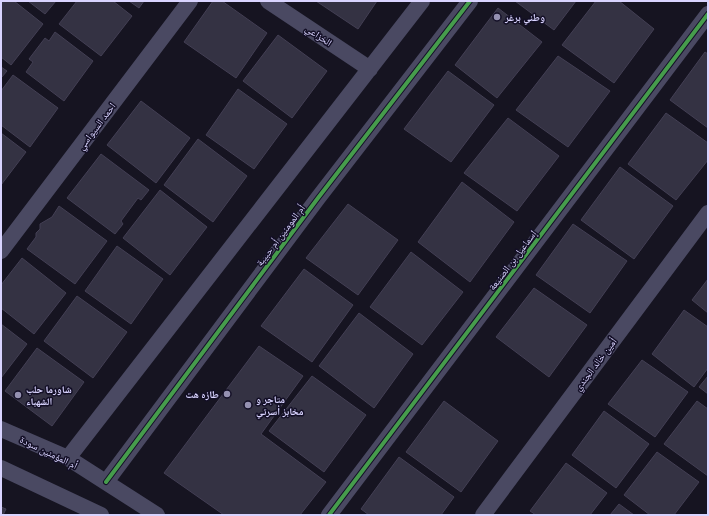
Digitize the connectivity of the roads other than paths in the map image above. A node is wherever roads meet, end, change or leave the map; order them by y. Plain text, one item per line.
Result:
1 (190, 1) edge
2 (268, 1) edge
3 (422, 1) edge
4 (470, 1) edge
5 (708, 14) edge
6 (370, 69) junction
7 (708, 213) edge
8 (6, 235) edge
9 (1, 251) edge
10 (1, 429) edge
11 (68, 458) junction
12 (1, 468) edge
13 (106, 482) junction
14 (101, 515) edge
15 (157, 515) edge
16 (329, 515) edge
17 (483, 515) edge

1 - 8 street, احمد السيواسي
2 - 6 street, الخزاعي
3 - 6 street
4 - 13 street, أم المومنين أم حبيبة
5 - 16 street, إسماعيل بن الصنيعة
6 - 11 street
7 - 17 street, أمين خالد الجندي
8 - 9 street, احمد السيواسي
10 - 11 street, أم المؤمنين سودة
11 - 13 street, أم المؤمنين سودة
12 - 14 street
13 - 15 street, أم المؤمنين سودة

